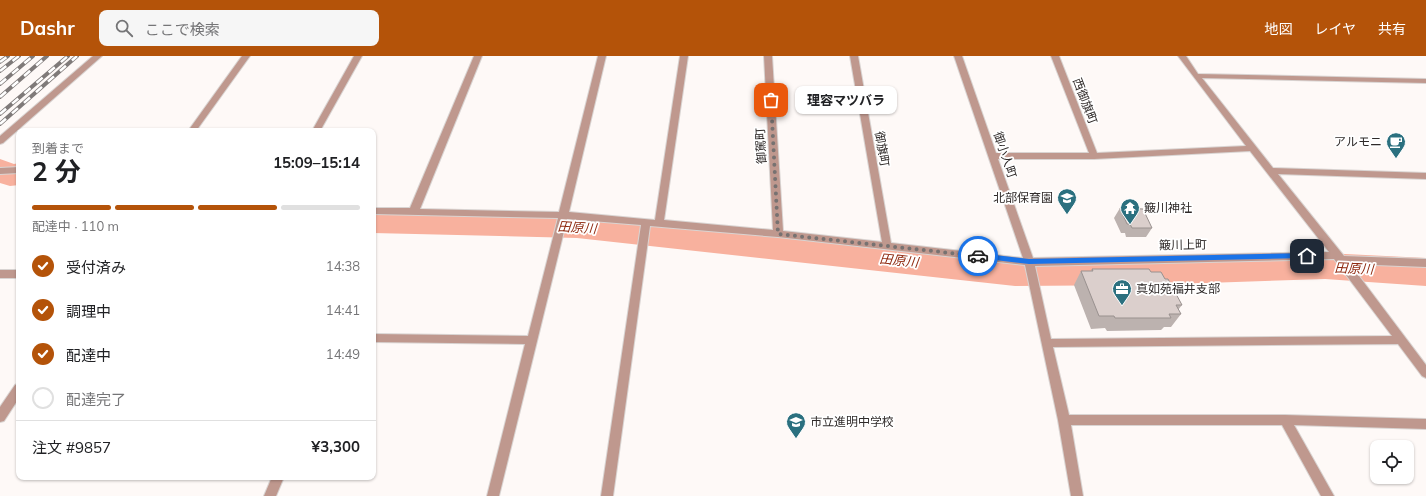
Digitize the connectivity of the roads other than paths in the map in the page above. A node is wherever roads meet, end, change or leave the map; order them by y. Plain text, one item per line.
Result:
1 (98, 56) edge
2 (246, 56) edge
3 (358, 56) edge
4 (478, 56) edge
5 (602, 56) edge
6 (684, 56) edge
7 (768, 56) edge
8 (854, 56) edge
9 (958, 56) edge
10 (1055, 56) edge
11 (1182, 56) edge
12 (1196, 76) junction
13 (1426, 81) edge
14 (194, 128) edge
15 (318, 128) edge
16 (0, 141) edge
17 (1253, 148) junction
18 (993, 156) junction
19 (1094, 156) junction
20 (16, 170) edge
21 (0, 171) edge
22 (1271, 171) junction
23 (1426, 176) edge
24 (376, 211) edge
25 (414, 211) junction
26 (564, 215) junction
27 (646, 222) junction
28 (659, 223) junction
29 (778, 234) junction
30 (887, 245) junction
31 (1339, 258) junction
32 (1029, 262) junction
33 (1426, 264) edge
34 (0, 274) edge
35 (16, 274) edge
36 (376, 338) edge
37 (531, 340) junction
38 (1402, 340) junction
39 (1047, 343) junction
40 (1426, 373) edge
41 (16, 393) edge
42 (0, 417) edge
43 (1064, 420) junction
44 (1285, 420) junction
45 (1426, 424) edge
46 (277, 480) edge
47 (270, 496) edge
48 (493, 496) edge
49 (607, 496) edge
50 (1077, 496) edge
51 (1328, 496) edge

1 - 16 street
2 - 14 street
3 - 15 street
4 - 25 street
5 - 26 street
6 - 28 street
7 - 29 street, 御駕町
8 - 30 street, 御旗町
9 - 18 street, 御小人町
10 - 19 street, 西御旗町
11 - 12 street
12 - 13 street
12 - 17 street
17 - 19 street
17 - 22 street
18 - 19 street
18 - 32 street, 御小人町
20 - 21 street
22 - 23 street
22 - 31 street
24 - 25 street, 簸川上町
25 - 26 street, 簸川上町
26 - 27 street, 簸川上町
26 - 37 street
27 - 28 street, 簸川上町
27 - 49 street
28 - 29 street, 簸川上町
29 - 30 street, 簸川上町
30 - 32 street, 簸川上町
31 - 32 street, 簸川上町
31 - 33 street, 簸川上町
31 - 38 street
32 - 39 street, 御小人町
34 - 35 street
36 - 37 street
37 - 48 street
38 - 39 street
38 - 40 street
39 - 43 street, 御小人町
41 - 42 street
43 - 44 street
43 - 50 street, 御小人町
44 - 45 street
44 - 51 street
46 - 47 street

